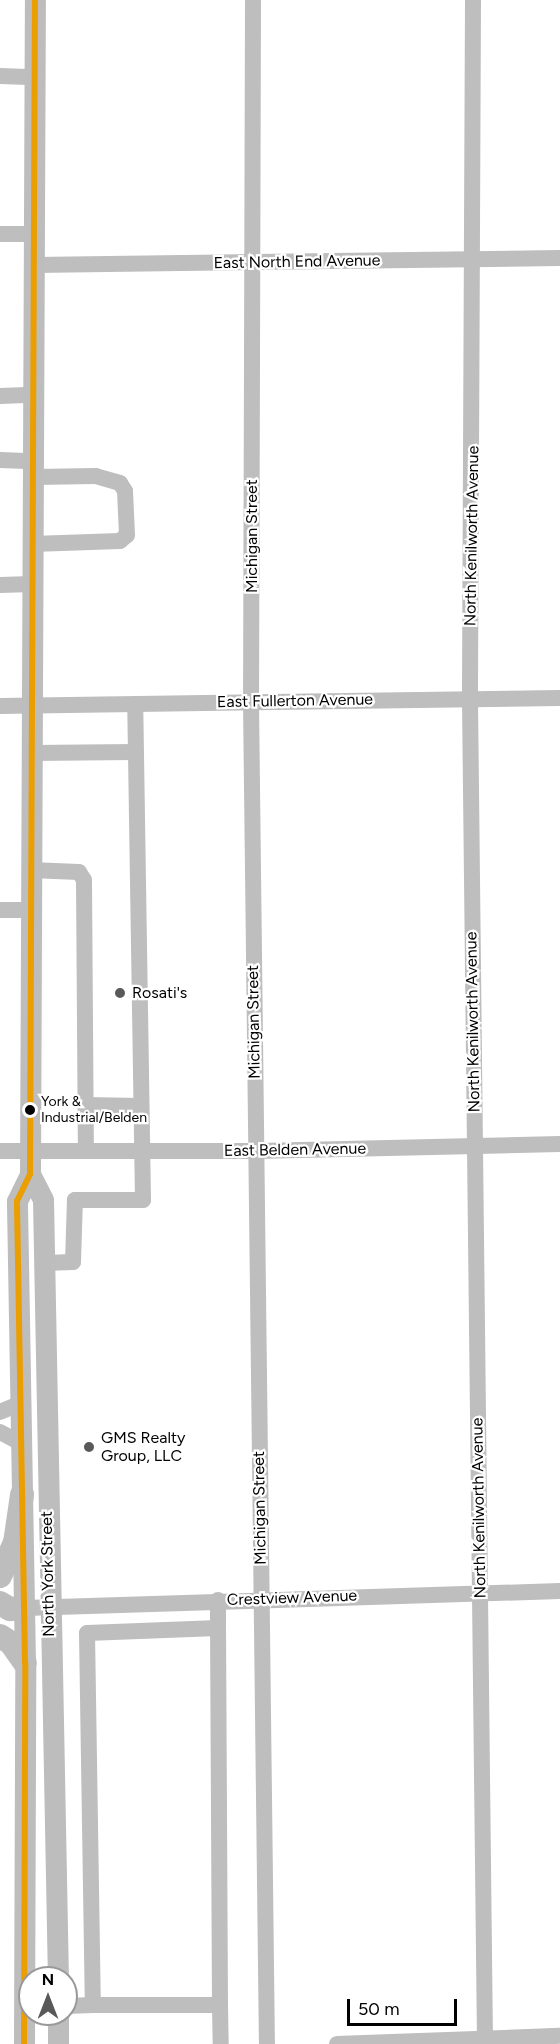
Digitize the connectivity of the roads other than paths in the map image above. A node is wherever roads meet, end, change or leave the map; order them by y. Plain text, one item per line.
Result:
1 (35, 0) edge
2 (253, 0) edge
3 (473, 0) edge
4 (0, 76) edge
5 (35, 77) junction
6 (0, 234) edge
7 (34, 234) junction
8 (560, 258) edge
9 (474, 260) junction
10 (253, 262) junction
11 (34, 265) junction
12 (33, 395) junction
13 (0, 396) edge
14 (0, 460) edge
15 (33, 469) junction
16 (32, 544) junction
17 (32, 584) junction
18 (0, 585) edge
19 (560, 698) edge
20 (470, 699) junction
21 (251, 702) junction
22 (135, 704) junction
23 (0, 706) edge
24 (31, 706) junction
25 (135, 752) junction
26 (31, 753) junction
27 (30, 870) junction
28 (0, 910) edge
29 (30, 910) junction
30 (85, 1105) junction
31 (141, 1106) junction
32 (560, 1144) edge
33 (474, 1146) junction
34 (30, 1150) junction
35 (0, 1151) edge
36 (86, 1151) junction
37 (142, 1151) junction
38 (256, 1151) junction
39 (30, 1174) junction
40 (44, 1263) junction
41 (21, 1403) junction
42 (0, 1412) edge
43 (0, 1432) edge
44 (21, 1443) junction
45 (22, 1495) junction
46 (0, 1576) edge
47 (560, 1591) edge
48 (480, 1593) junction
49 (262, 1598) junction
50 (218, 1600) junction
51 (48, 1608) junction
52 (9, 1609) edge
53 (218, 1628) junction
54 (0, 1636) edge
55 (25, 1663) junction
56 (58, 1966) edge
57 (93, 2005) junction
58 (219, 2005) junction
59 (78, 2006) edge
60 (58, 2026) edge
61 (560, 2036) edge
62 (485, 2041) edge
63 (24, 2044) edge
64 (58, 2044) edge
65 (221, 2044) edge
66 (267, 2044) edge
67 (338, 2044) edge

1 - 5 main road, North York Street
2 - 10 street, Michigan Street
3 - 9 street, North Kenilworth Avenue
4 - 5 street
5 - 7 main road, North York Street
6 - 7 street
7 - 11 main road, North York Street
8 - 9 street, East North End Avenue
9 - 10 street, East North End Avenue
9 - 20 street, North Kenilworth Avenue
10 - 11 street, East North End Avenue
10 - 21 street, Michigan Street
11 - 12 main road, North York Street
12 - 13 street
12 - 15 main road, North York Street
14 - 15 street
15 - 16 main road, North York Street
15 - 16 street
16 - 17 main road, North York Street
17 - 18 street
17 - 24 main road, North York Street
19 - 20 street, East Fullerton Avenue
20 - 21 street, East Fullerton Avenue
20 - 33 street, North Kenilworth Avenue
21 - 22 street, East Fullerton Avenue
21 - 38 street, Michigan Street
22 - 24 street, East Fullerton Avenue
22 - 25 street
23 - 24 street, East Fullerton Avenue
24 - 26 main road, North York Street
25 - 26 street
25 - 31 street
26 - 27 main road, North York Street
27 - 29 main road, North York Street
27 - 30 street
28 - 29 street
29 - 34 main road, North York Street
30 - 31 street
30 - 36 street
31 - 37 street
32 - 33 street, East Belden Avenue
33 - 38 street, East Belden Avenue
33 - 48 street, North Kenilworth Avenue
34 - 35 street, East Belden Avenue
34 - 36 street, East Belden Avenue
34 - 39 main road, North York Street
36 - 37 street, East Belden Avenue
37 - 38 street, East Belden Avenue
37 - 40 street
38 - 49 street, Michigan Street
39 - 40 main road, North York Street
39 - 41 main road, North York Street
40 - 51 main road, North York Street
41 - 42 street
41 - 44 main road, North York Street
43 - 44 street
44 - 45 main road, North York Street
45 - 46 highway
45 - 52 main road, North York Street
47 - 48 street, Crestview Avenue
48 - 49 street, Crestview Avenue
48 - 62 street, North Kenilworth Avenue
49 - 50 street, Crestview Avenue
49 - 66 street, Michigan Street
50 - 51 street, Crestview Avenue
50 - 53 street
51 - 52 street, Crestview Avenue
51 - 56 main road, North York Street
52 - 55 main road, North York Street
53 - 57 street
53 - 58 street
54 - 55 highway
55 - 63 main road, North York Street
57 - 58 street
57 - 59 street
58 - 65 street
60 - 64 main road
61 - 62 street
62 - 67 street

